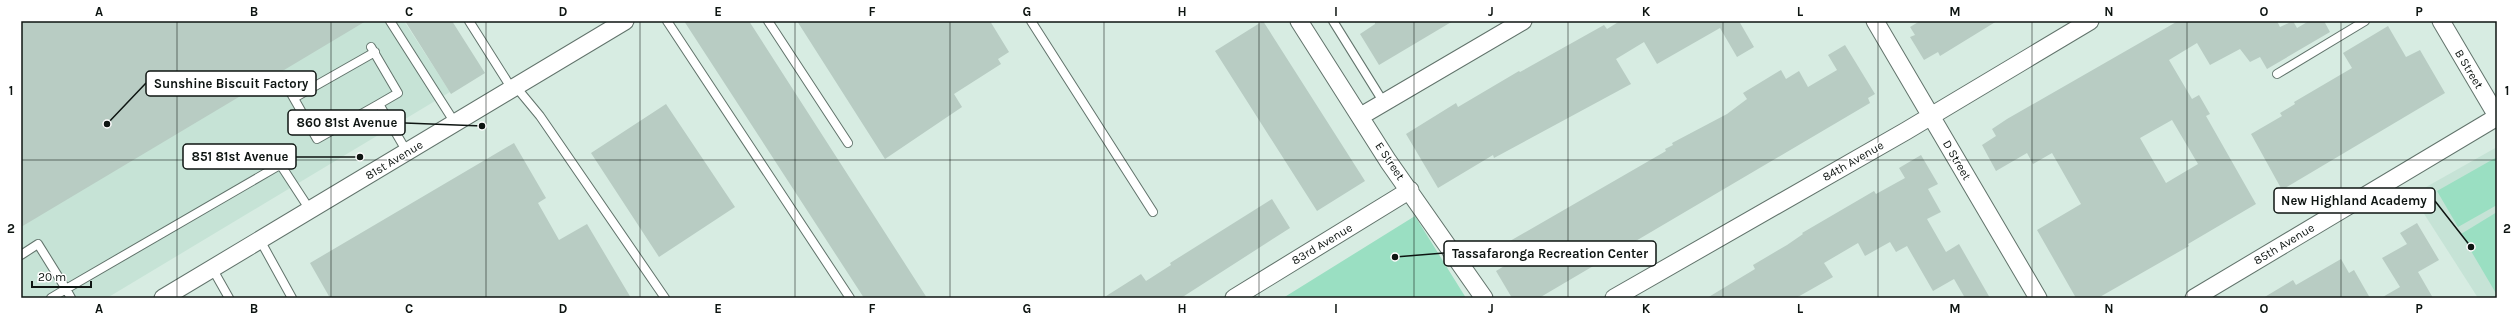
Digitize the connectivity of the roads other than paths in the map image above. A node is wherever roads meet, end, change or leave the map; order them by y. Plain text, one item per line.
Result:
1 (390, 21) edge
2 (625, 21) edge
3 (667, 21) edge
4 (768, 21) edge
5 (1031, 21) edge
6 (1299, 21) edge
7 (1333, 21) edge
8 (1523, 21) edge
9 (1875, 21) edge
10 (2090, 21) edge
11 (2364, 21) edge
12 (2441, 21) edge
13 (470, 22) edge
14 (2277, 74) dead end
15 (288, 88) dead end
16 (514, 88) junction
17 (294, 98) junction
18 (1384, 103) junction
19 (379, 104) junction
20 (1361, 116) junction
21 (1931, 116) junction
22 (2497, 116) edge
23 (455, 123) junction
24 (848, 143) dead end
25 (407, 152) junction
26 (1410, 190) junction
27 (310, 210) junction
28 (1153, 212) dead end
29 (260, 240) junction
30 (21, 255) edge
31 (212, 268) junction
32 (66, 288) junction
33 (51, 298) edge
34 (71, 298) edge
35 (163, 298) edge
36 (229, 298) edge
37 (292, 298) edge
38 (665, 298) edge
39 (850, 298) edge
40 (1234, 298) edge
41 (1484, 298) edge
42 (1614, 298) edge
43 (2038, 298) edge
44 (2194, 298) edge

1 - 23 lane
2 - 16 street, 81st Avenue
3 - 39 lane
4 - 24 lane
5 - 28 lane
6 - 20 street, E Street
7 - 18 lane
8 - 18 street
9 - 21 street, D Street
10 - 21 street, 84th Avenue
11 - 14 lane
12 - 22 street, B Street
13 - 16 lane
15 - 17 lane
16 - 23 street, 81st Avenue
16 - 38 lane
17 - 19 lane
17 - 19 lane
18 - 20 street
19 - 25 lane
20 - 26 street, E Street
21 - 42 street, 84th Avenue
21 - 43 street, D Street
22 - 44 street, 85th Avenue
23 - 25 street, 81st Avenue
25 - 27 street, 81st Avenue
26 - 40 street, 83rd Avenue
26 - 41 street, E Street
27 - 29 street, 81st Avenue
27 - 32 lane
29 - 31 street, 81st Avenue
29 - 37 lane
30 - 32 lane
31 - 35 street, 81st Avenue
31 - 36 lane
32 - 33 lane
32 - 34 lane

